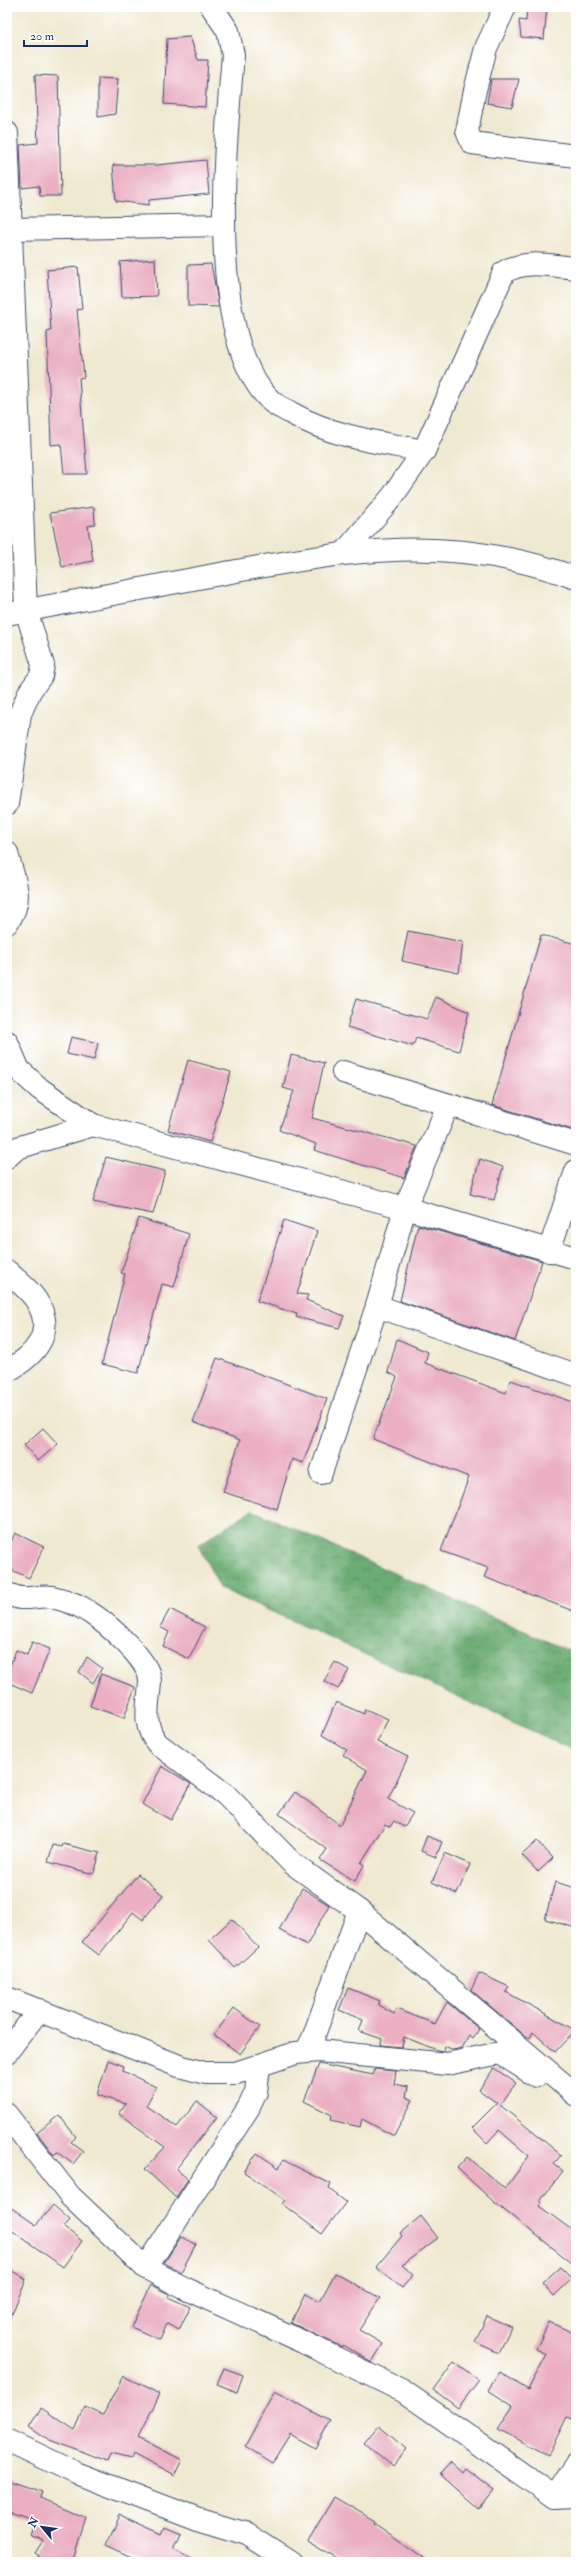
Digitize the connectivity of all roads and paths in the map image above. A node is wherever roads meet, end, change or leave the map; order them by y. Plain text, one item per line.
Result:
1 (212, 7) edge
2 (505, 7) edge
3 (7, 133) edge
4 (576, 156) edge
5 (8, 192) edge
6 (224, 225) junction
7 (11, 229) junction
8 (576, 268) edge
9 (424, 451) junction
10 (344, 553) junction
11 (576, 578) edge
12 (16, 612) edge
13 (7, 804) edge
14 (7, 853) edge
15 (7, 923) edge
16 (7, 1042) edge
17 (343, 1072) dead end
18 (448, 1104) junction
19 (93, 1125) junction
20 (576, 1144) edge
21 (7, 1157) edge
22 (576, 1171) edge
23 (405, 1208) junction
24 (549, 1251) junction
25 (576, 1258) edge
26 (7, 1271) edge
27 (377, 1306) junction
28 (7, 1371) edge
29 (576, 1375) edge
30 (321, 1473) dead end
31 (7, 1594) edge
32 (359, 1911) junction
33 (7, 1998) edge
34 (39, 2010) junction
35 (7, 2052) edge
36 (306, 2052) junction
37 (259, 2066) junction
38 (576, 2095) edge
39 (576, 2101) edge
40 (7, 2115) edge
41 (146, 2268) junction
42 (7, 2440) edge
43 (576, 2465) edge
44 (576, 2496) edge
45 (555, 2497) junction
46 (291, 2562) edge

1 - 6 street
2 - 4 street
3 - 5 street
5 - 7 street
6 - 7 street
6 - 9 street
7 - 12 street
8 - 9 street
9 - 10 street
10 - 11 street
10 - 12 street
12 - 13 street
14 - 15 street
16 - 19 street
17 - 18 street
18 - 20 street
18 - 23 street
19 - 21 street
19 - 23 street
22 - 24 street
23 - 24 street
23 - 27 street
24 - 25 street
26 - 28 street
27 - 29 street
27 - 30 street
31 - 32 street
32 - 36 street
32 - 38 street
33 - 34 street
34 - 35 street
34 - 37 street
36 - 37 street
36 - 39 street
37 - 41 street
40 - 41 street
41 - 45 street
42 - 46 street
43 - 45 street
44 - 45 street

